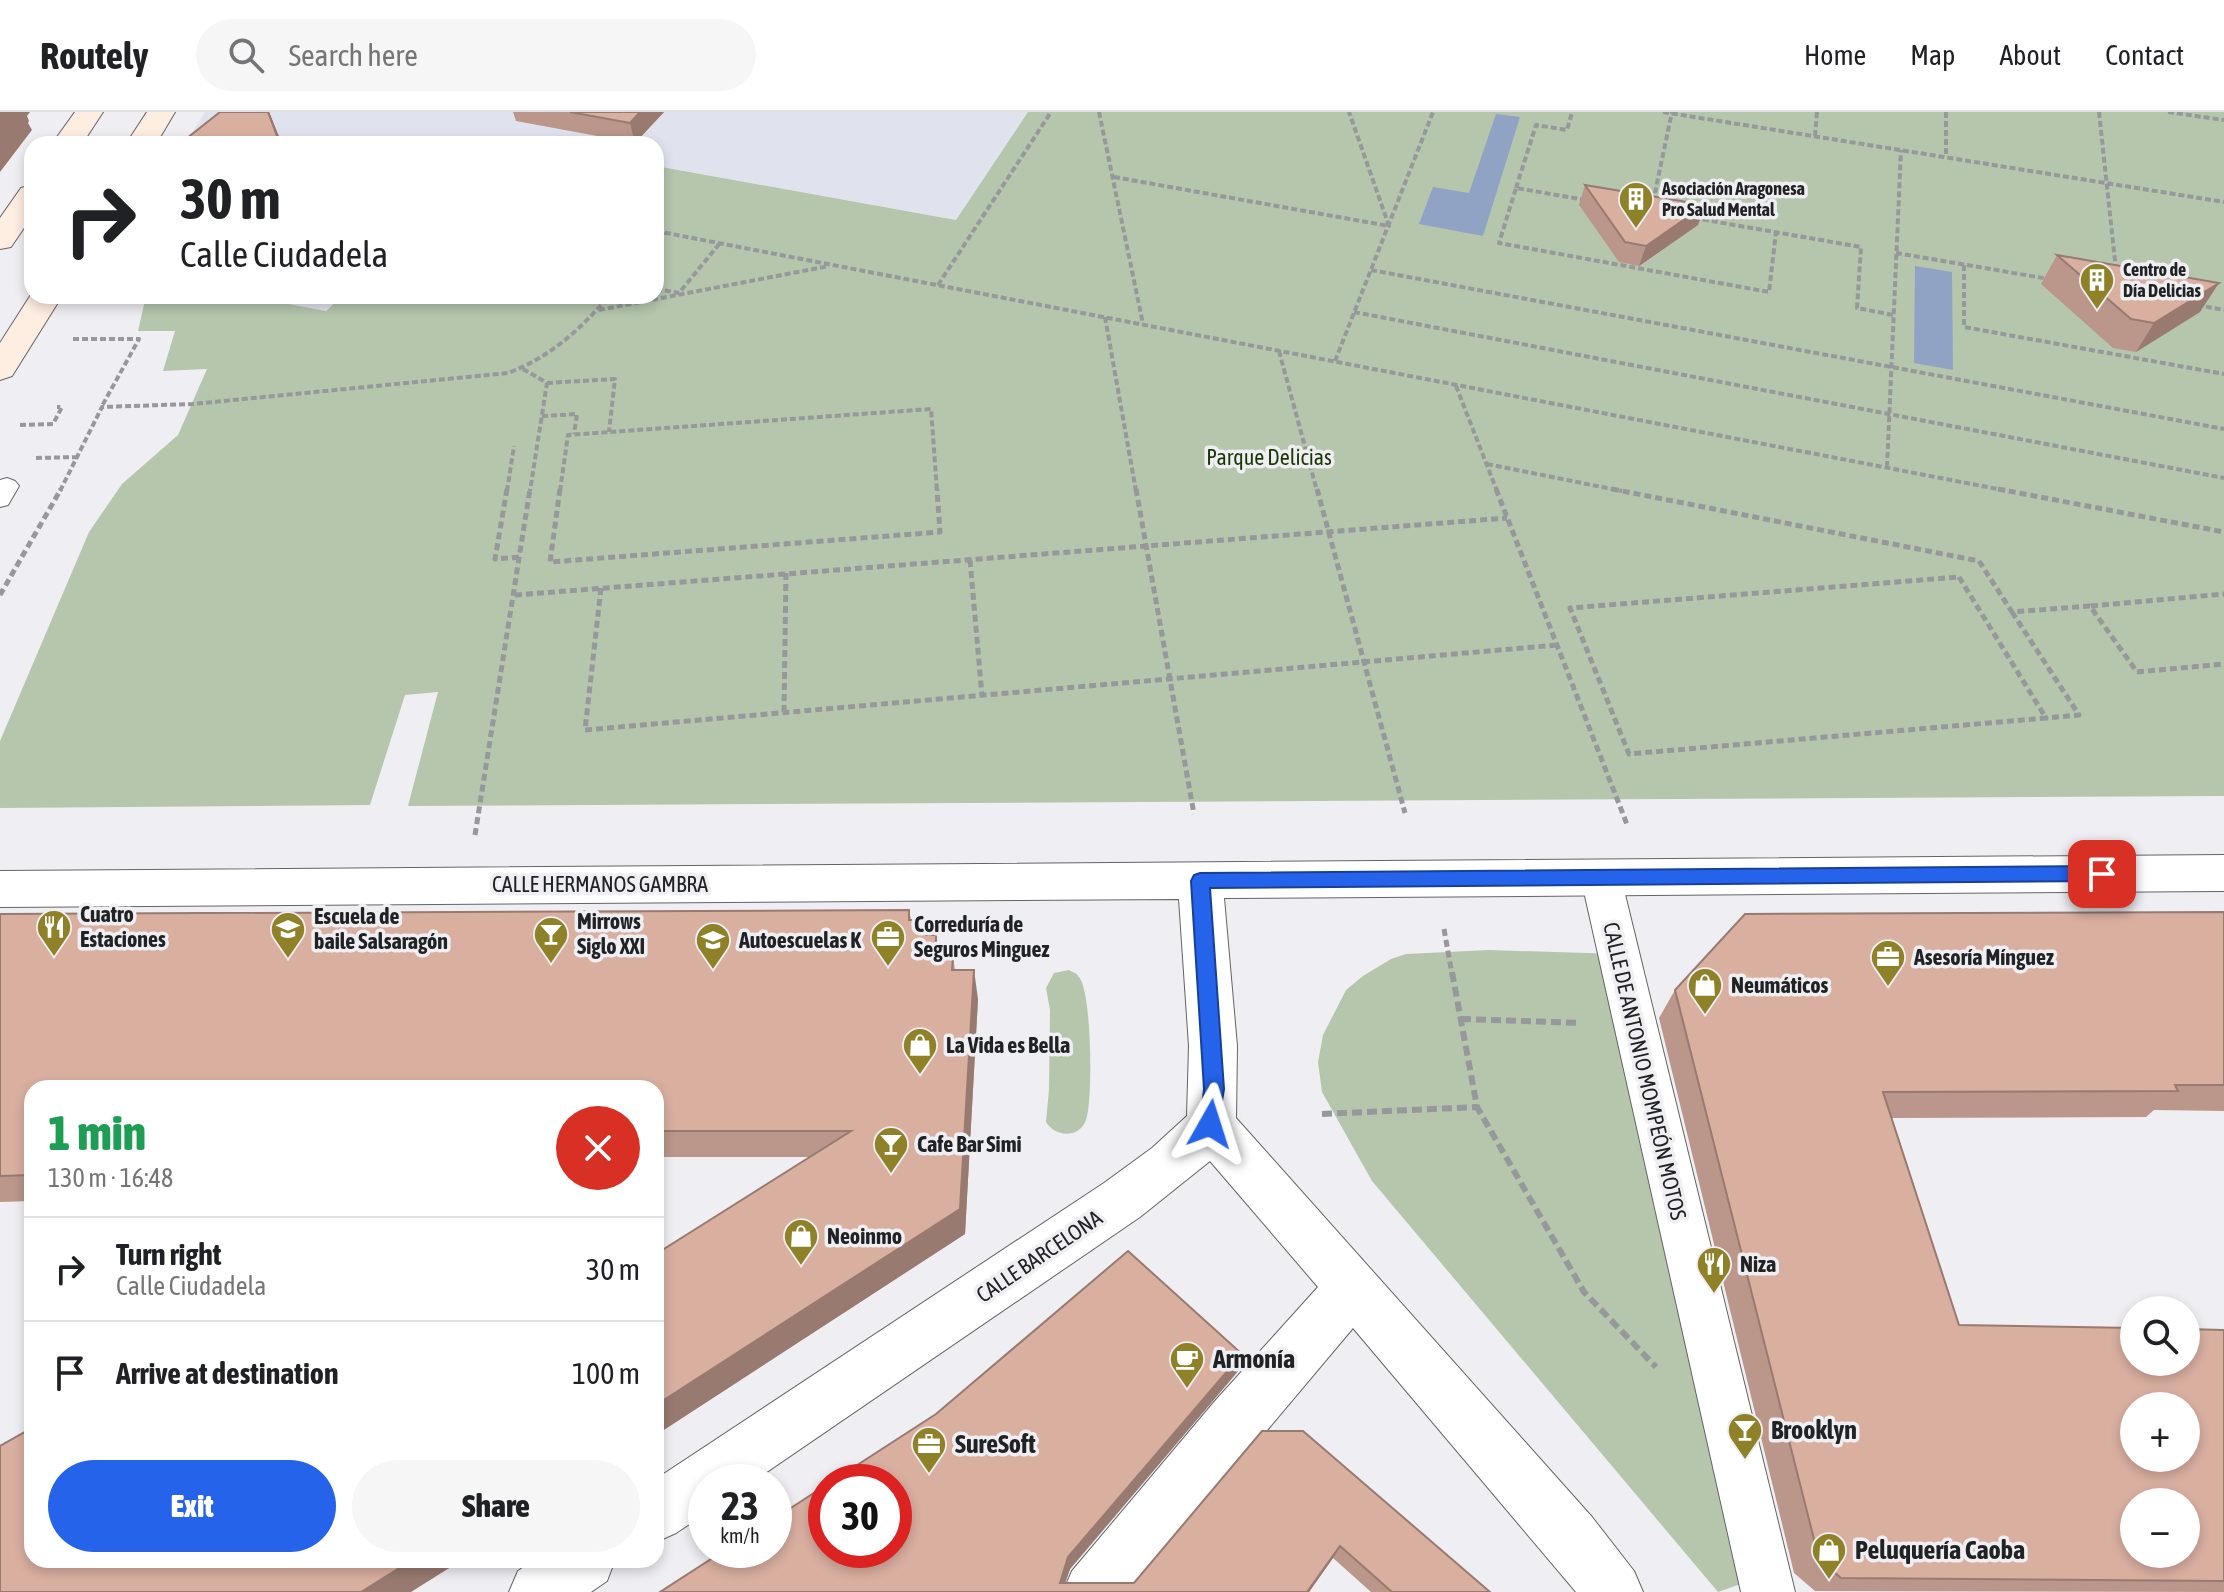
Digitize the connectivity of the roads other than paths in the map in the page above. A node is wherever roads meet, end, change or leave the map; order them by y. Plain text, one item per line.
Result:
1 (89, 112) edge
2 (161, 112) edge
3 (72, 136) edge
4 (146, 136) edge
5 (24, 206) edge
6 (0, 240) edge
7 (41, 304) edge
8 (0, 369) edge
9 (2224, 873) edge
10 (1601, 878) junction
11 (1200, 881) junction
12 (0, 889) edge
13 (1210, 1124) junction
14 (1353, 1287) junction
15 (664, 1508) edge
16 (574, 1568) edge
17 (539, 1592) edge
18 (1093, 1592) edge
19 (1613, 1592) edge
20 (1768, 1592) edge

1 - 3 main road
2 - 4 main road
5 - 6 main road
7 - 8 main road
9 - 10 street, CALLE HERMANOS GAMBRA
10 - 11 street, CALLE HERMANOS GAMBRA
10 - 20 street, CALLE DE ANTONIO MOMPEÓN MOTOS
11 - 12 street, CALLE HERMANOS GAMBRA
11 - 13 street
13 - 14 street
13 - 15 street, CALLE BARCELONA
14 - 18 street
14 - 19 street
16 - 17 street

